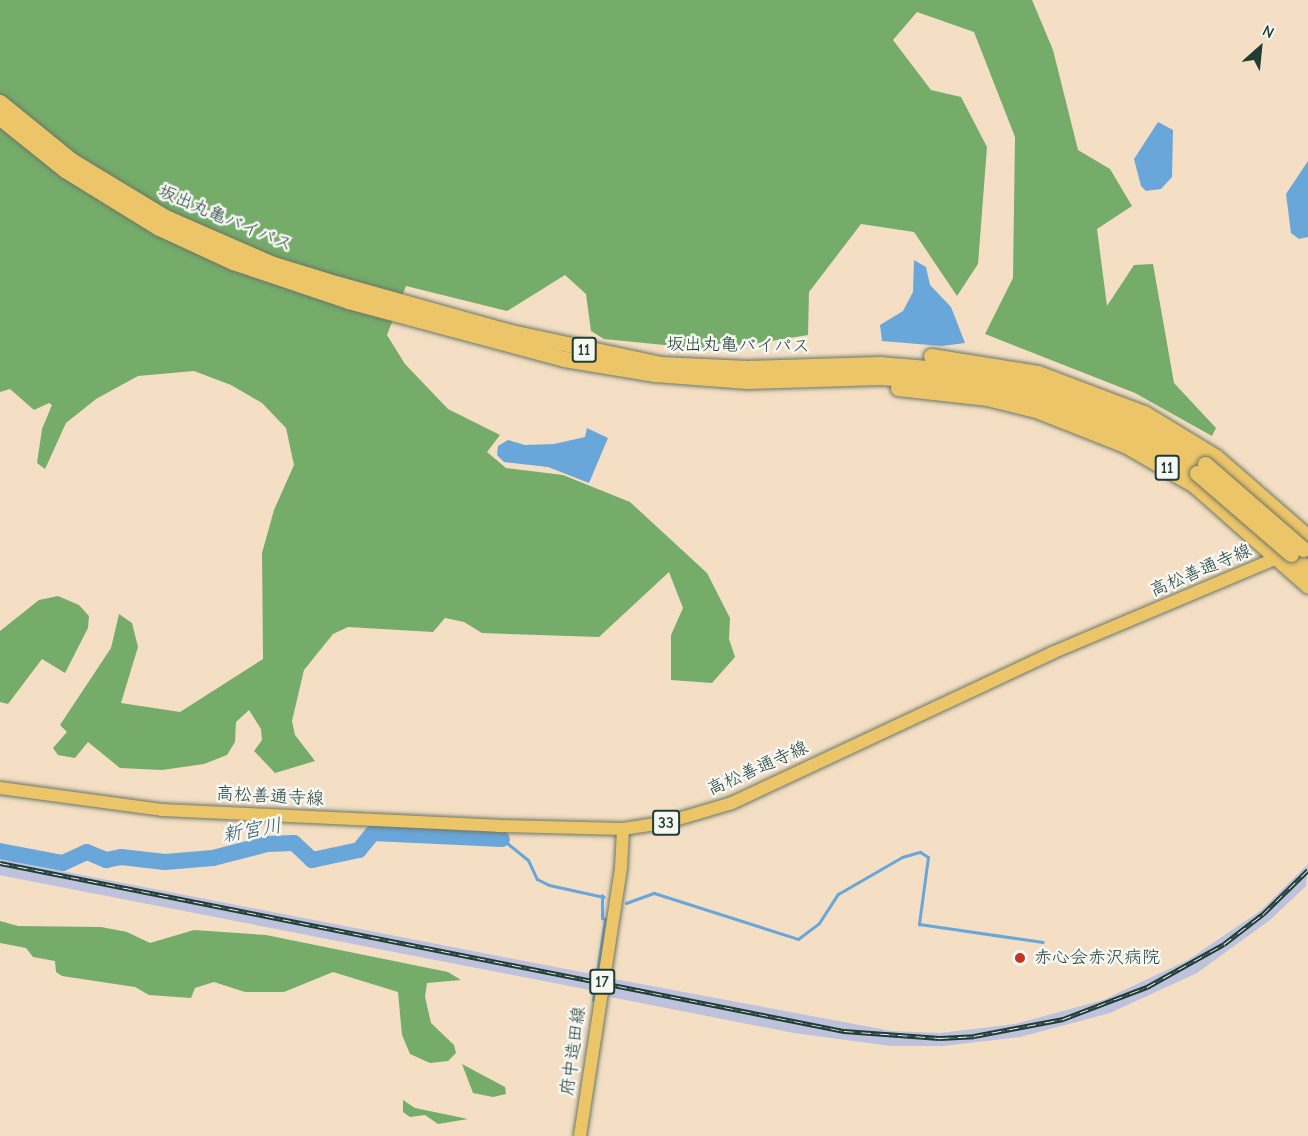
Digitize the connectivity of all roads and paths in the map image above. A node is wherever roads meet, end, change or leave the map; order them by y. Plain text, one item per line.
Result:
1 (0, 102) edge
2 (0, 118) edge
3 (771, 368) junction
4 (747, 381) junction
5 (1201, 469) junction
6 (1300, 549) edge
7 (1308, 570) edge
8 (1308, 586) edge
9 (0, 788) edge
10 (623, 829) junction
11 (580, 1136) edge

1 - 3 highway, 坂出丸亀バイパス / 11
2 - 4 highway, 坂出丸亀バイパス / 11
3 - 5 highway, 坂出丸亀バイパス / 11
3 - 6 highway
4 - 5 highway, 坂出丸亀バイパス / 11
4 - 6 highway, 11
5 - 6 highway, 坂出丸亀バイパス / 11, bridge
6 - 7 highway, 11
6 - 8 highway, 11
6 - 10 main road, 高松善通寺線 / 33
9 - 10 main road, 高松善通寺線 / 33
10 - 11 main road, 府中造田線 / 17

